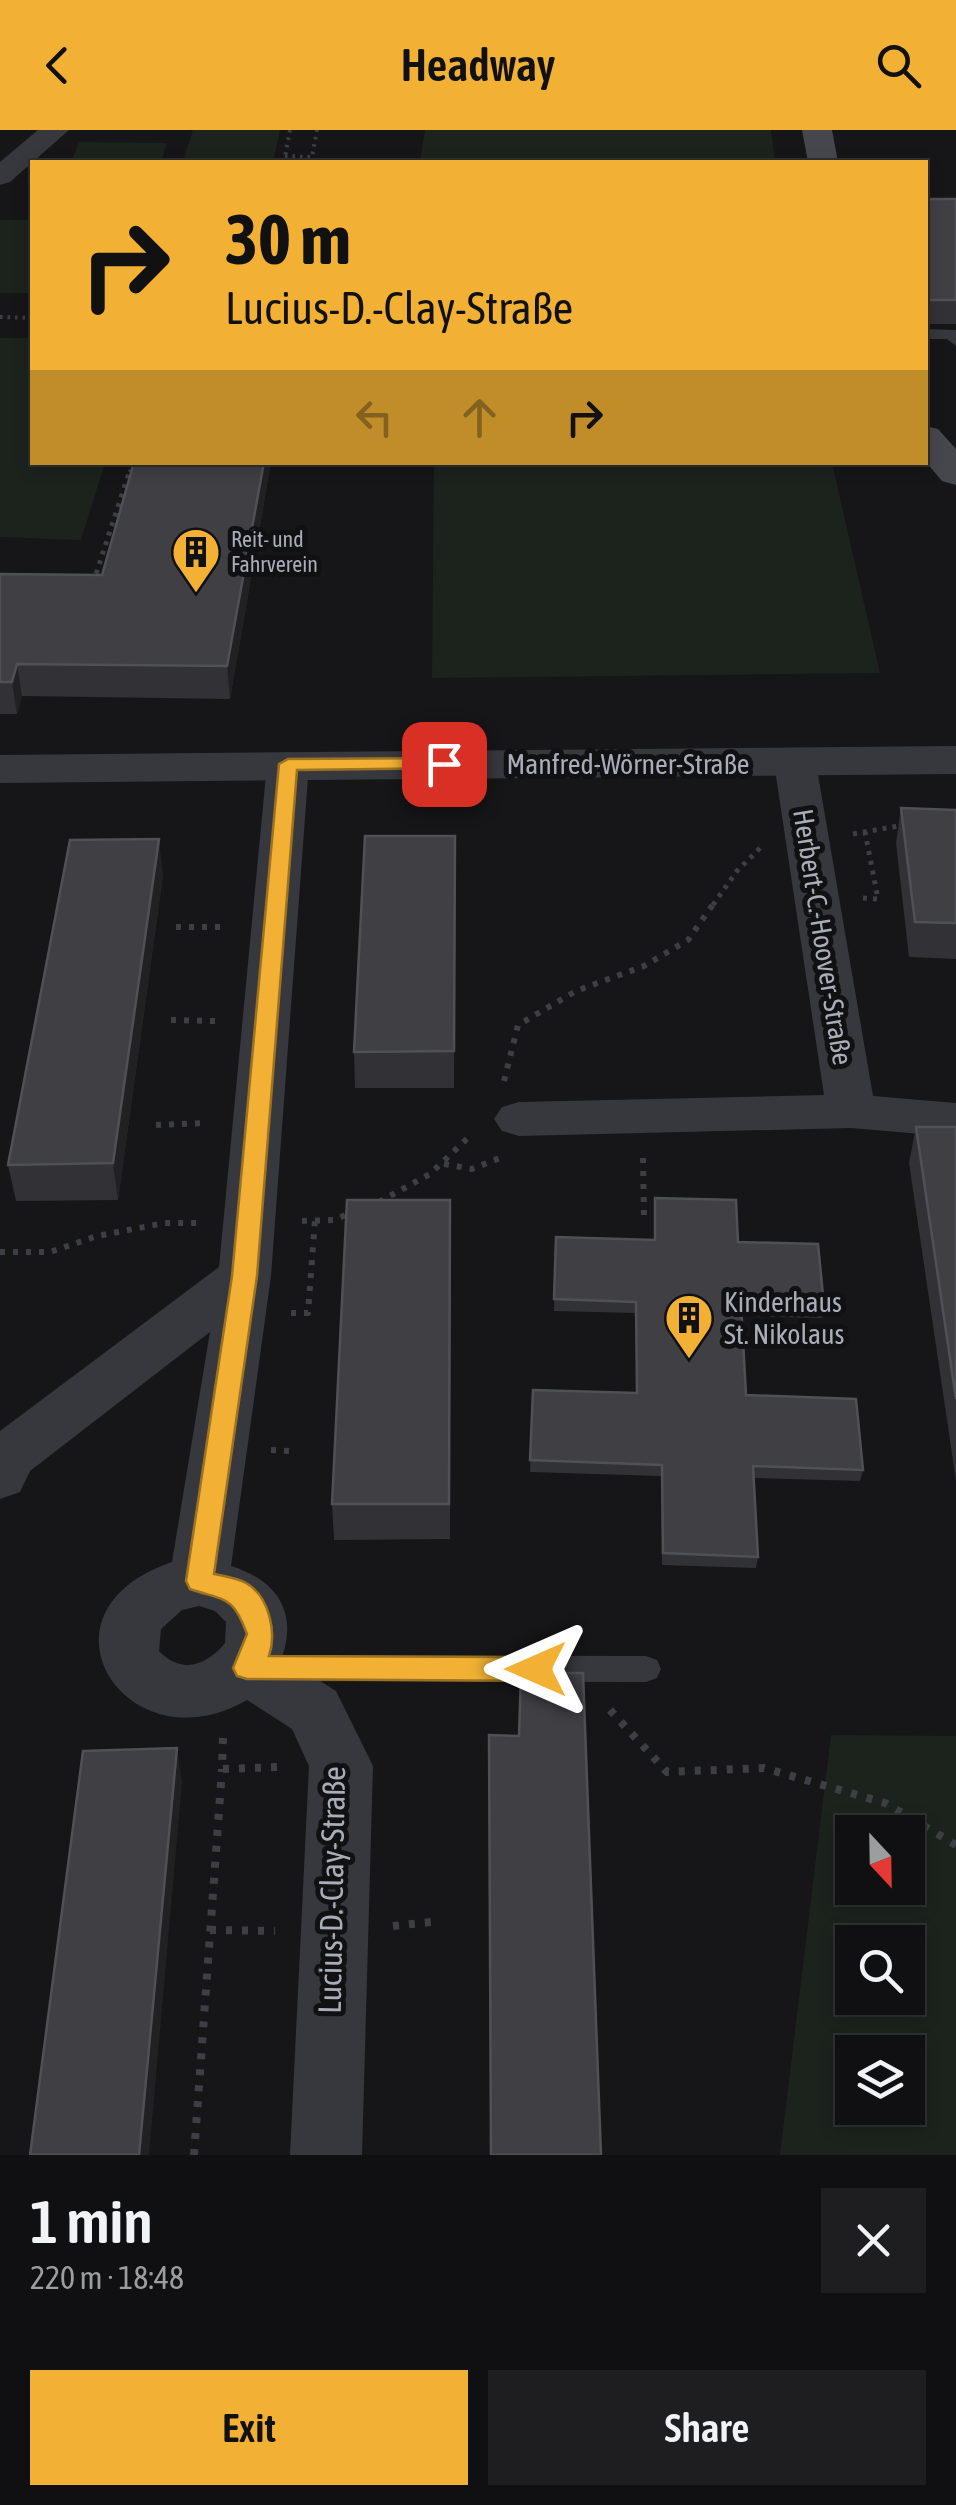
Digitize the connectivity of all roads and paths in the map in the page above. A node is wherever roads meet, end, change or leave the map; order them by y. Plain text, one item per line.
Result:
1 (55, 130) edge
2 (290, 130) edge
3 (317, 130) edge
4 (817, 130) edge
5 (285, 160) edge
6 (822, 160) edge
7 (0, 176) edge
8 (0, 317) edge
9 (30, 318) edge
10 (928, 334) edge
11 (956, 341) edge
12 (928, 440) edge
13 (132, 465) edge
14 (956, 473) edge
15 (93, 584) edge
16 (956, 760) edge
17 (288, 764) junction
18 (795, 764) junction
19 (0, 769) edge
20 (920, 822) edge
21 (866, 832) junction
22 (808, 843) junction
23 (878, 899) dead end
24 (501, 1110) junction
25 (851, 1111) junction
26 (642, 1116) junction
27 (956, 1120) edge
28 (644, 1217) dead end
29 (314, 1220) junction
30 (249, 1223) junction
31 (0, 1252) edge
32 (244, 1276) junction
33 (308, 1313) dead end
34 (0, 1476) edge
35 (199, 1581) junction
36 (573, 1669) junction
37 (646, 1669) dead end
38 (236, 1675) junction
39 (341, 1766) junction
40 (222, 1768) junction
41 (956, 1845) edge
42 (194, 2155) edge
43 (326, 2155) edge

1 - 7 street
2 - 5 path
3 - 5 path
4 - 6 main road
8 - 9 path
10 - 11 lane
12 - 14 main road
13 - 15 path
16 - 18 street, Manfred-Wörner-Straße
17 - 18 street, Manfred-Wörner-Straße
17 - 19 street, Manfred-Wörner-Straße
17 - 30 street
18 - 22 street, Herbert-C.-Hoover-Straße
20 - 21 path
21 - 22 path
21 - 23 path
22 - 24 path
22 - 25 street, Herbert-C.-Hoover-Straße
24 - 26 street
24 - 29 path
25 - 26 street
25 - 27 street
26 - 28 path
29 - 30 path
29 - 33 path
30 - 31 path
30 - 32 street
32 - 34 street
32 - 35 street
35 - 38 street
35 - 38 street
36 - 37 lane
36 - 38 lane
36 - 41 path
38 - 39 street, Lucius-D.-Clay-Straße
38 - 40 path
39 - 40 path
39 - 43 street, Lucius-D.-Clay-Straße
40 - 42 path

